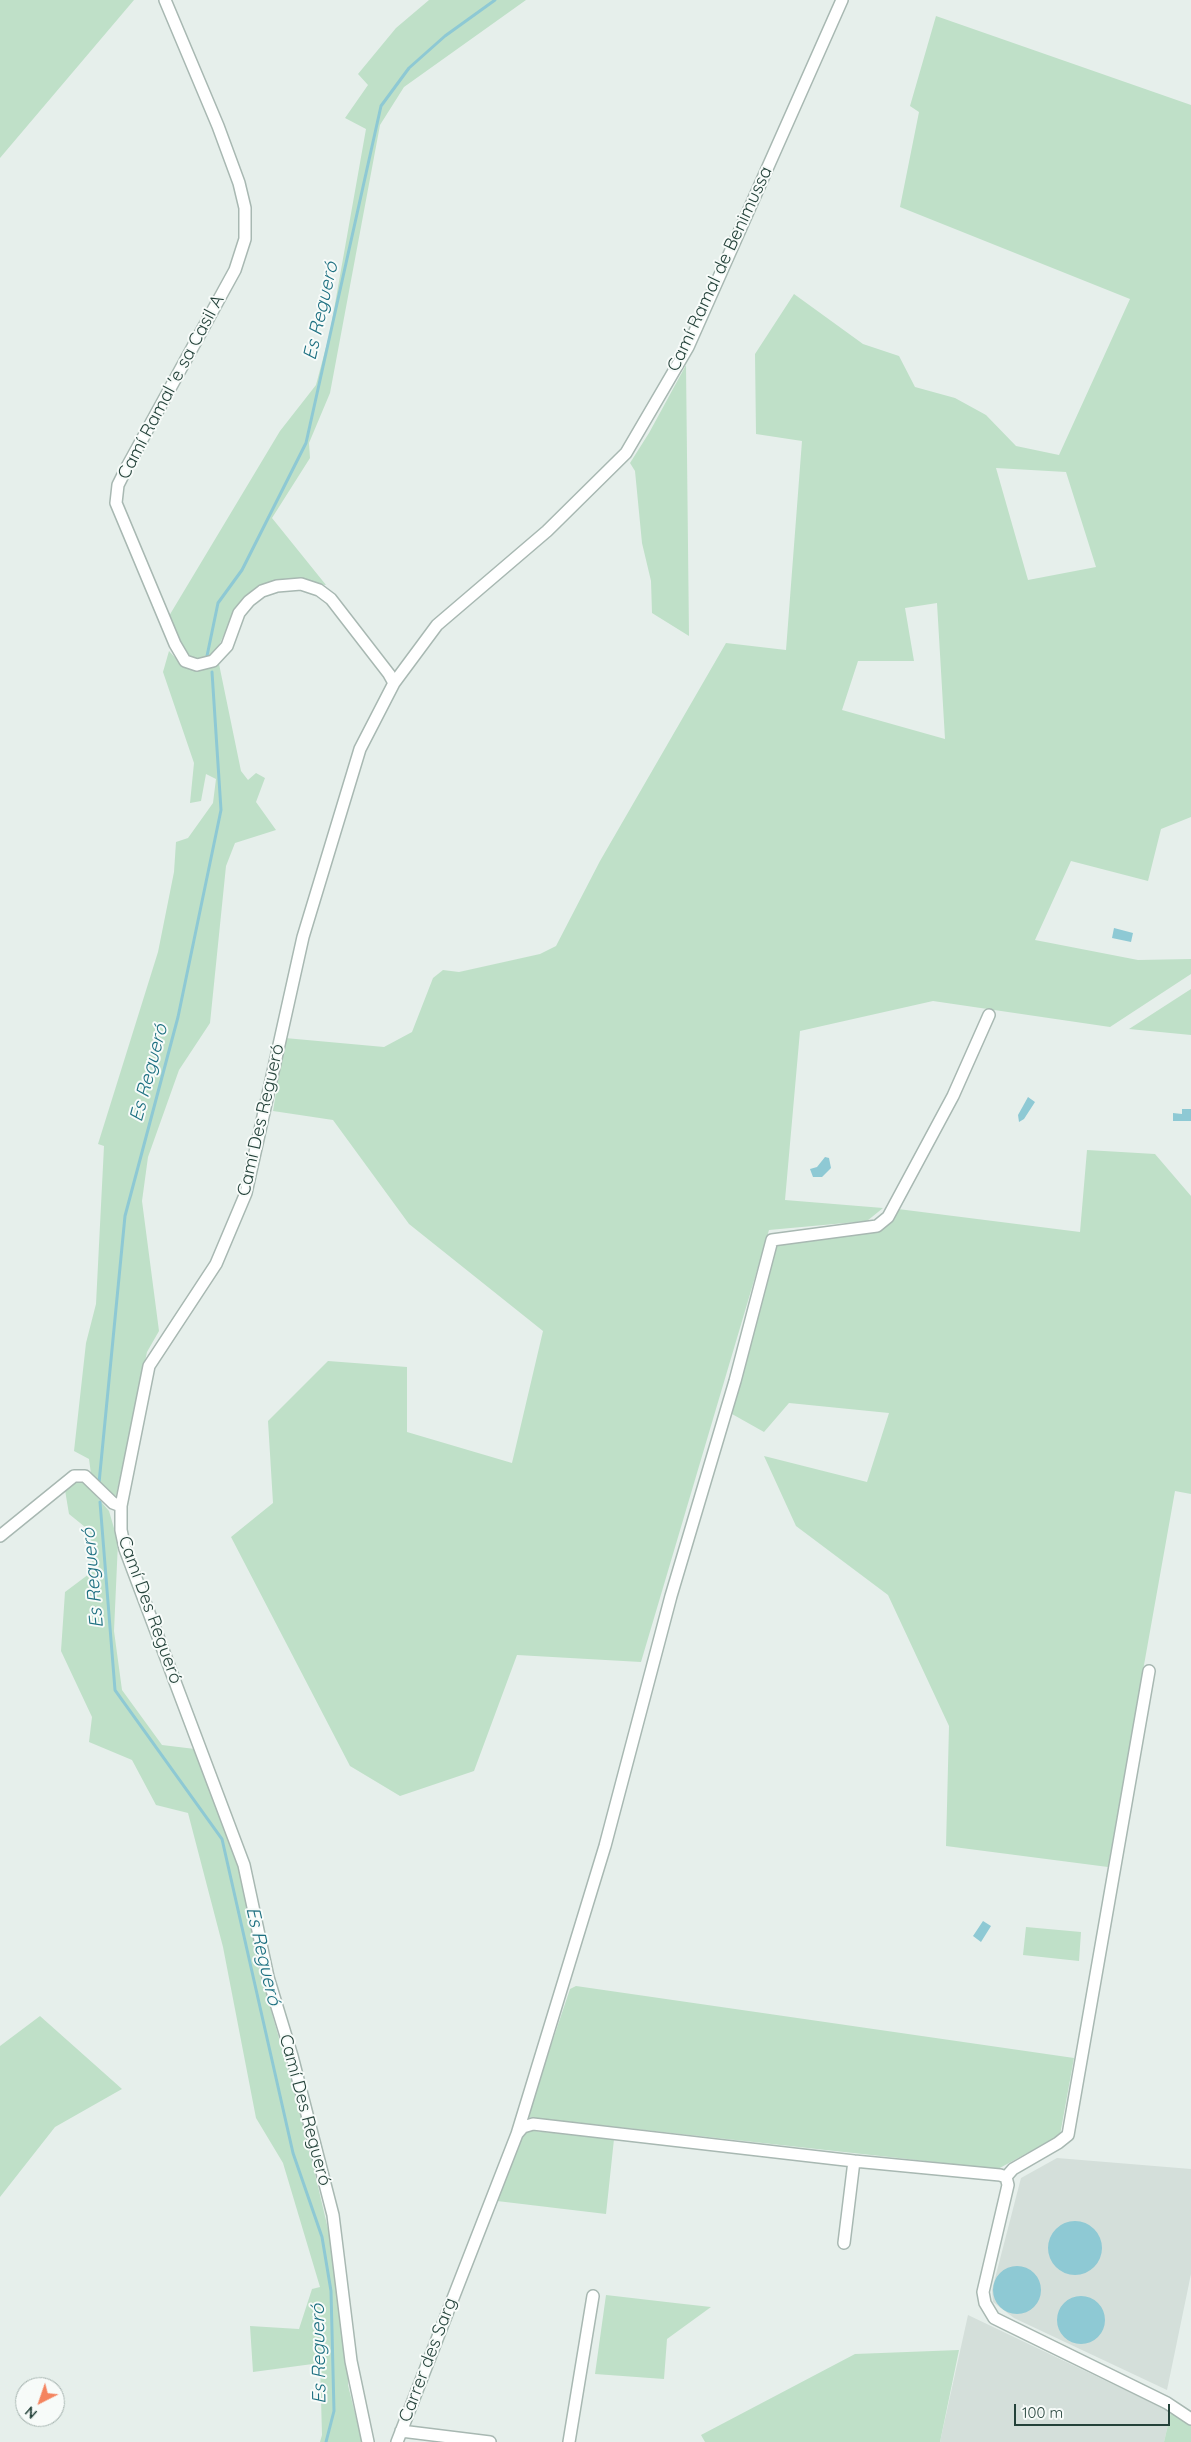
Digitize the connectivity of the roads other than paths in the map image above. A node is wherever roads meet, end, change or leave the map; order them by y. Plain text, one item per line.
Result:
1 (165, 0) edge
2 (842, 0) edge
3 (394, 684) junction
4 (989, 1015) dead end
5 (121, 1506) junction
6 (0, 1536) edge
7 (1149, 1671) dead end
8 (517, 2134) junction
9 (854, 2161) junction
10 (1006, 2177) junction
11 (844, 2243) dead end
12 (593, 2296) dead end
13 (1191, 2419) edge
14 (399, 2437) edge
15 (368, 2442) edge
16 (490, 2442) edge
17 (569, 2442) edge

1 - 3 street, Camí Ramal 'e sa Casil A
2 - 3 street, Camí Ramal de Benimussa
3 - 5 street, Camí Des Regueró
4 - 8 street, Carrer des Sarg
5 - 6 street
5 - 15 street, Camí Des Regueró
7 - 10 street
8 - 9 street
8 - 14 street, Carrer des Sarg
9 - 10 street
9 - 11 street
10 - 13 street
12 - 17 street
14 - 16 street

